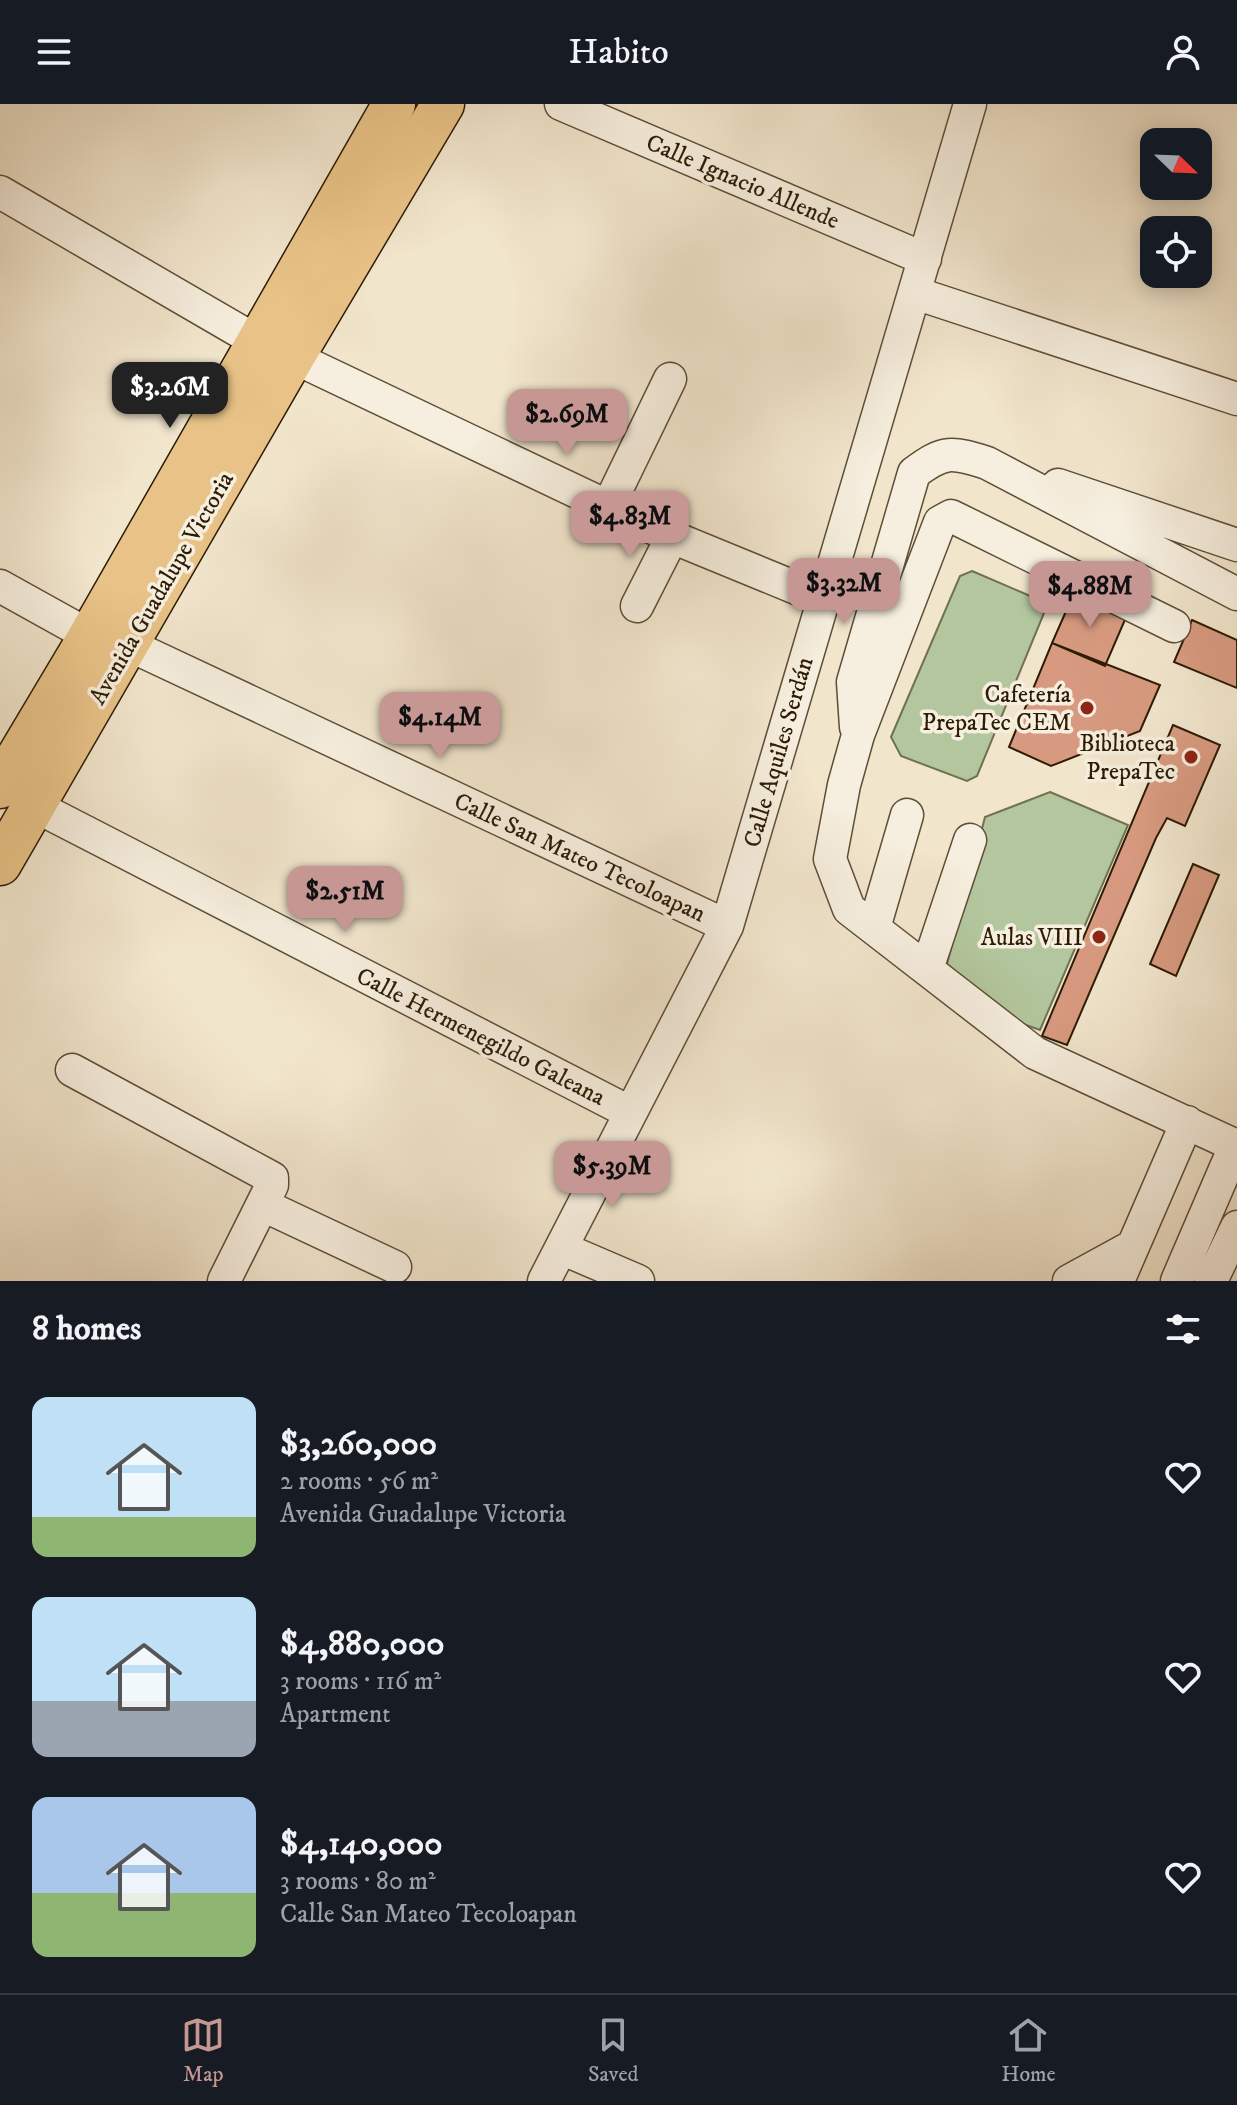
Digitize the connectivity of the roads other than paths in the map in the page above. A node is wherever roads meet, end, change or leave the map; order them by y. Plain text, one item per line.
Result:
1 (394, 104) edge
2 (443, 104) edge
3 (561, 104) edge
4 (970, 104) edge
5 (0, 192) edge
6 (925, 259) junction
7 (915, 293) junction
8 (276, 350) junction
9 (670, 379) dead end
10 (1237, 399) edge
11 (1034, 488) junction
12 (608, 507) junction
13 (672, 537) junction
14 (1237, 545) edge
15 (0, 586) edge
16 (1237, 594) edge
17 (823, 599) junction
18 (637, 606) dead end
19 (1174, 626) dead end
20 (110, 640) junction
21 (858, 735) junction
22 (17, 797) edge
23 (907, 815) dead end
24 (970, 840) dead end
25 (0, 864) edge
26 (727, 926) junction
27 (874, 928) junction
28 (927, 969) junction
29 (72, 1070) dead end
30 (629, 1112) junction
31 (1187, 1122) junction
32 (263, 1205) junction
33 (1237, 1227) edge
34 (1133, 1246) junction
35 (561, 1248) junction
36 (395, 1267) dead end
37 (224, 1281) edge
38 (544, 1281) edge
39 (638, 1281) edge
40 (1069, 1281) edge
41 (1118, 1281) edge
42 (1177, 1281) edge
43 (1211, 1281) edge

1 - 8 main road, Avenida Guadalupe Victoria
2 - 8 main road, Avenida Guadalupe Victoria
3 - 6 street, Calle Ignacio Allende
4 - 6 street, Calle Aquiles Serdán
5 - 8 street
6 - 7 street, Calle Aquiles Serdán
7 - 10 street
7 - 17 street, Calle Aquiles Serdán
8 - 12 street
8 - 20 main road, Avenida Guadalupe Victoria
9 - 12 street
11 - 14 street
11 - 16 street
11 - 21 street
12 - 13 street
13 - 17 street
13 - 18 street
15 - 20 street, Calle San Mateo Tecoloapan
17 - 26 street, Calle Aquiles Serdán
19 - 21 street
20 - 22 main road, Avenida Guadalupe Victoria
20 - 26 street, Calle San Mateo Tecoloapan
21 - 27 street
22 - 25 main road, Avenida Guadalupe Victoria
22 - 30 street, Calle Hermenegildo Galeana
23 - 27 street
24 - 28 street
26 - 30 street, Calle Aquiles Serdán
27 - 28 street
28 - 31 street
29 - 32 street
30 - 35 street, Calle Aquiles Serdán
31 - 34 street
31 - 42 street
32 - 36 street
32 - 37 street
33 - 43 street
34 - 40 street
34 - 41 street
35 - 38 street, Calle Aquiles Serdán
35 - 39 street

